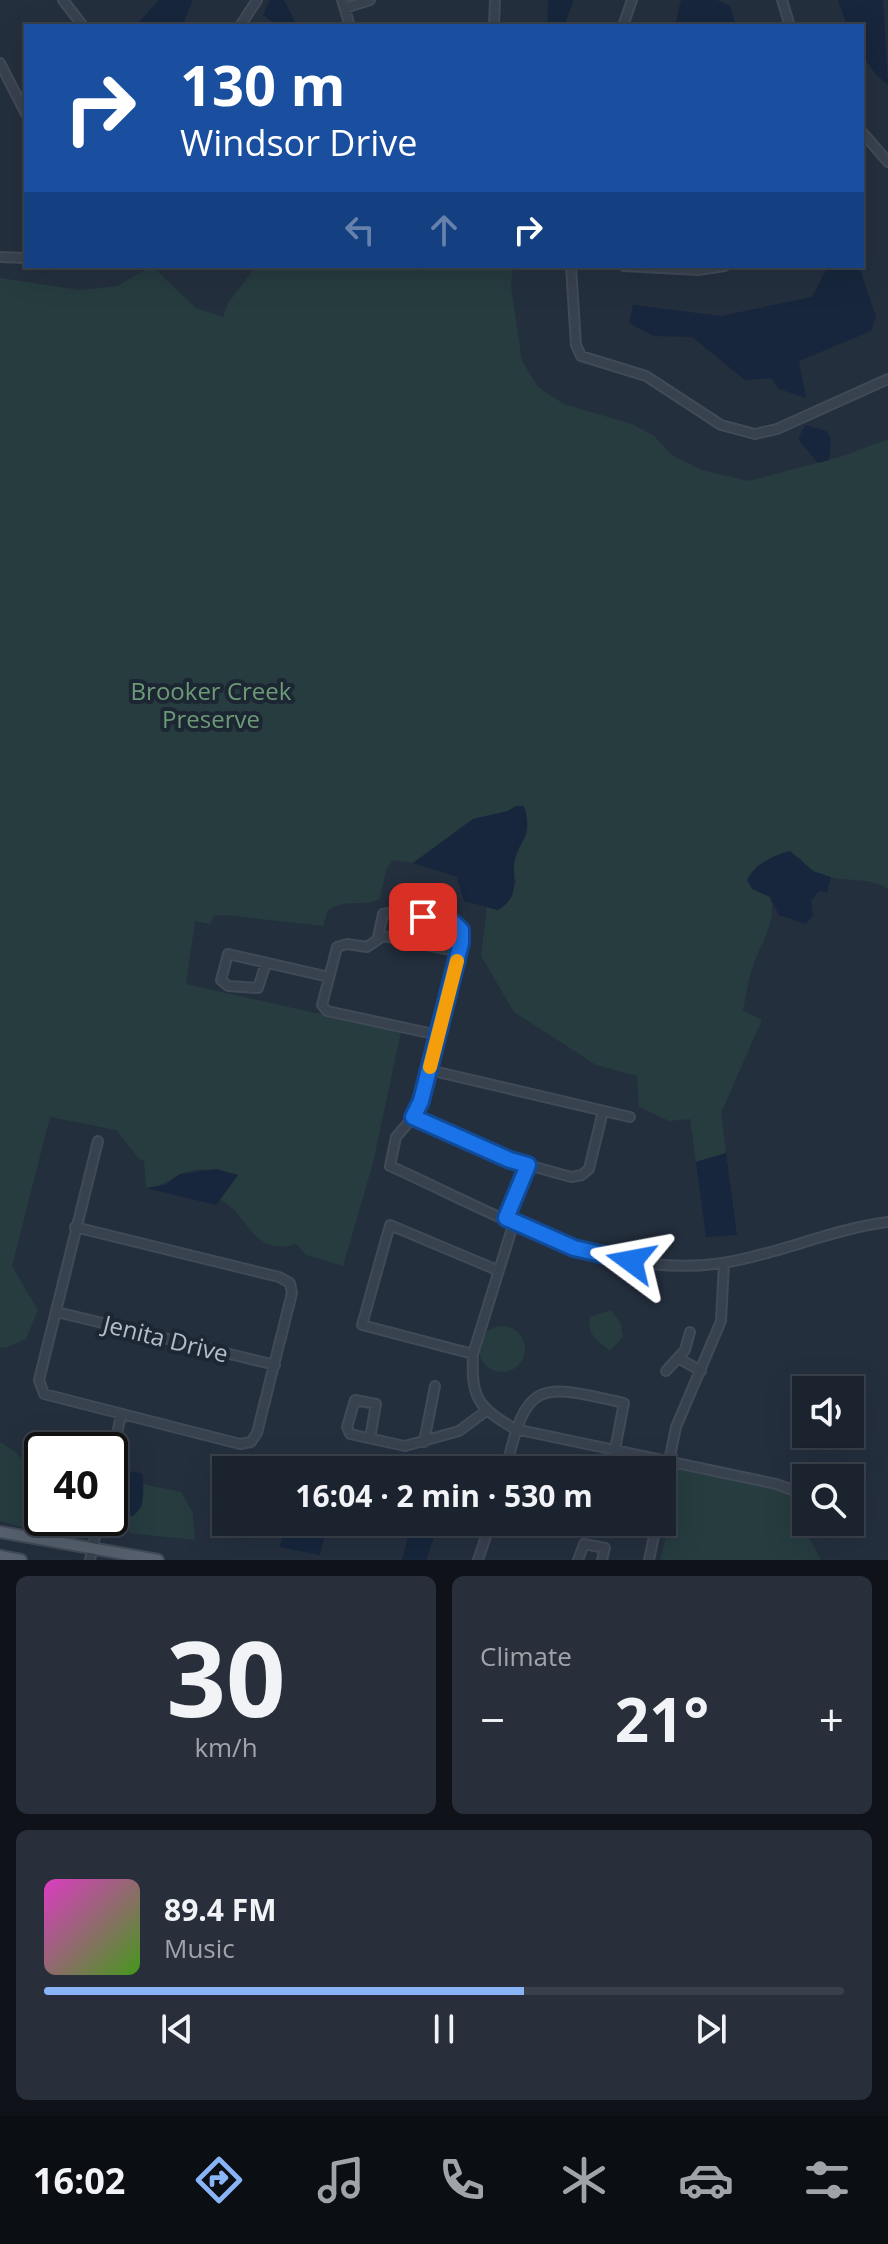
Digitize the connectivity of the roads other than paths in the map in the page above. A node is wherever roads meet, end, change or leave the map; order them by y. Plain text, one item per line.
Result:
1 (63, 0) edge
2 (257, 0) edge
3 (370, 0) edge
4 (495, 0) edge
5 (632, 0) edge
6 (782, 0) edge
7 (344, 4) edge
8 (81, 24) edge
9 (241, 24) edge
10 (349, 24) edge
11 (494, 24) edge
12 (624, 24) edge
13 (789, 24) edge
14 (0, 63) edge
15 (24, 110) edge
16 (864, 134) edge
17 (888, 162) edge
18 (0, 257) edge
19 (24, 258) edge
20 (571, 268) edge
21 (661, 268) edge
22 (712, 268) edge
23 (888, 379) edge
24 (378, 937) junction
25 (459, 952) junction
26 (266, 963) junction
27 (329, 977) junction
28 (438, 1035) junction
29 (429, 1070) junction
30 (603, 1111) junction
31 (413, 1117) junction
32 (630, 1117) dead end
33 (98, 1141) dead end
34 (528, 1165) junction
35 (510, 1220) junction
36 (888, 1222) edge
37 (75, 1227) junction
38 (724, 1263) junction
39 (497, 1270) junction
40 (57, 1312) junction
41 (690, 1332) dead end
42 (473, 1354) junction
43 (678, 1358) junction
44 (275, 1365) junction
45 (666, 1371) dead end
46 (701, 1371) junction
47 (435, 1386) dead end
48 (486, 1411) junction
49 (121, 1415) junction
50 (515, 1429) junction
51 (117, 1432) edge
52 (370, 1438) junction
53 (424, 1442) junction
54 (615, 1449) junction
55 (509, 1456) edge
56 (614, 1456) edge
57 (646, 1456) edge
58 (670, 1456) edge
59 (676, 1463) edge
60 (792, 1490) edge
61 (0, 1532) edge
62 (95, 1536) edge
63 (486, 1536) edge
64 (654, 1536) edge
65 (92, 1548) junction
66 (0, 1556) edge
67 (21, 1560) edge
68 (90, 1560) edge
69 (158, 1560) edge
70 (478, 1560) edge
71 (578, 1560) edge
72 (602, 1560) edge
73 (649, 1560) edge

1 - 8 street
2 - 9 street
3 - 7 street
4 - 11 street
5 - 12 street
6 - 13 street
7 - 10 street
14 - 15 street
16 - 17 street
18 - 19 street
20 - 23 street
21 - 22 street
24 - 25 street
24 - 25 street
24 - 27 street
25 - 28 street
26 - 26 street
26 - 27 street
27 - 28 street
28 - 29 street
29 - 30 street
29 - 31 street
30 - 32 street
30 - 34 street
31 - 34 street
31 - 35 street
33 - 37 street
34 - 35 street
35 - 38 street
35 - 39 street
36 - 38 street
37 - 40 street
37 - 44 street
38 - 46 street
39 - 42 street
39 - 42 street
40 - 44 street, Jenita Drive
40 - 49 street
41 - 43 street
42 - 48 street
43 - 45 street
43 - 46 street
44 - 49 street
46 - 58 street
47 - 53 street
48 - 50 street
48 - 53 street
49 - 51 street
50 - 54 street
50 - 54 street
50 - 55 street
52 - 52 street
52 - 53 street
54 - 56 street
54 - 57 street
59 - 60 street
61 - 65 main road
62 - 65 street
63 - 70 street
64 - 73 street
65 - 68 street
65 - 69 main road
66 - 67 main road
71 - 72 street

